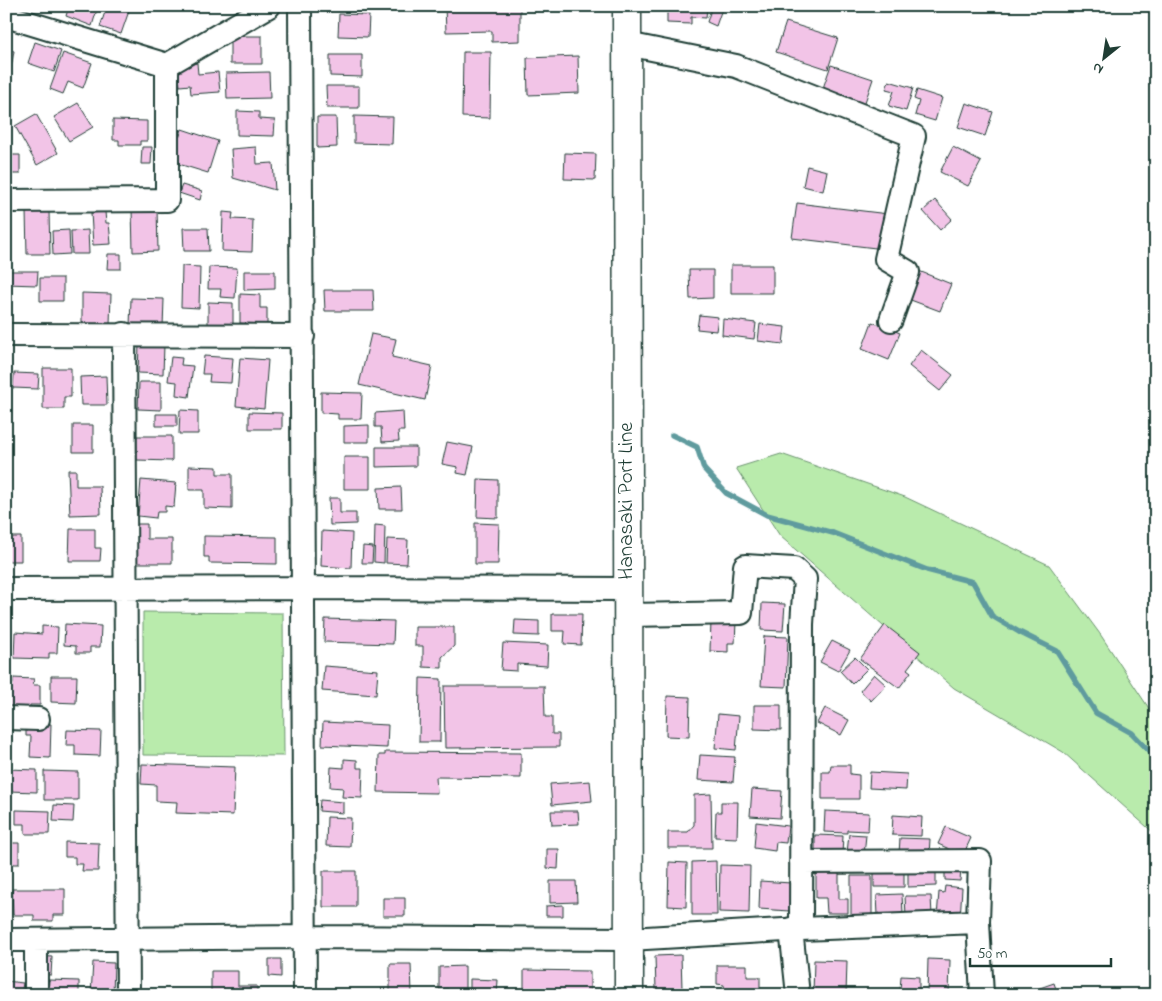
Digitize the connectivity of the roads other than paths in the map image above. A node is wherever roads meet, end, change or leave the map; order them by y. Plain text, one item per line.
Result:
1 (269, 6) edge
2 (300, 6) edge
3 (627, 6) edge
4 (6, 16) edge
5 (627, 44) junction
6 (167, 65) junction
7 (6, 201) edge
8 (891, 320) dead end
9 (124, 334) junction
10 (6, 335) edge
11 (303, 336) junction
12 (127, 588) junction
13 (304, 588) junction
14 (6, 590) edge
15 (628, 602) junction
16 (6, 718) edge
17 (38, 719) dead end
18 (801, 862) junction
19 (978, 922) junction
20 (796, 929) junction
21 (304, 937) junction
22 (628, 939) junction
23 (6, 940) edge
24 (36, 940) junction
25 (128, 940) junction
26 (36, 995) edge
27 (128, 995) edge
28 (305, 995) edge
29 (629, 995) edge
30 (798, 995) edge
31 (982, 995) edge

1 - 6 street
2 - 11 street
3 - 5 main road, Hanasaki Port Line
4 - 6 street
5 - 8 street
5 - 15 main road, Hanasaki Port Line
6 - 7 street
9 - 10 street
9 - 11 street
9 - 12 street
11 - 13 street
12 - 13 street
12 - 14 street
12 - 25 street
13 - 15 street
13 - 21 street
15 - 18 street
15 - 22 main road, Hanasaki Port Line
16 - 17 street
18 - 19 street
18 - 20 street
19 - 20 street
19 - 31 street
20 - 22 street
20 - 30 street
21 - 22 street
21 - 25 street
21 - 28 street
22 - 29 main road, Hanasaki Port Line
23 - 24 street
24 - 25 street
24 - 26 street
25 - 27 street

